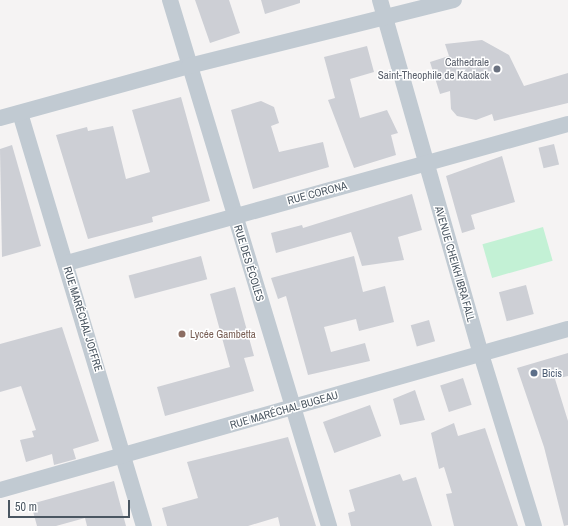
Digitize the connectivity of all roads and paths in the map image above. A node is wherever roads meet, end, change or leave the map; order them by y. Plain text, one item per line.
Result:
1 (170, 0) edge
2 (380, 0) edge
3 (454, 0) edge
4 (385, 17) junction
5 (189, 66) junction
6 (20, 113) junction
7 (0, 118) edge
8 (568, 124) edge
9 (426, 165) junction
10 (234, 215) junction
11 (66, 263) junction
12 (568, 329) edge
13 (481, 354) junction
14 (293, 407) junction
15 (123, 455) junction
16 (0, 490) edge
17 (144, 526) edge
18 (329, 526) edge
19 (534, 526) edge

1 - 5 street, RUE DES ÉCOLES
2 - 4 street, AVENUE CHEIKH IBRA FALL
3 - 4 street
4 - 5 street
4 - 9 street, AVENUE CHEIKH IBRA FALL
5 - 6 street
5 - 10 street, RUE DES ÉCOLES
6 - 7 street
6 - 11 street, RUE MARÉCHAL JOFFRE
8 - 9 street, RUE CORONA
9 - 10 street, RUE CORONA
9 - 13 street, AVENUE CHEIKH IBRA FALL
10 - 11 street, RUE CORONA
10 - 14 street, RUE DES ÉCOLES
11 - 15 street, RUE MARÉCHAL JOFFRE
12 - 13 street, RUE MARÉCHAL BUGEAU
13 - 14 street, RUE MARÉCHAL BUGEAU
13 - 19 street, AVENUE CHEIKH IBRA FALL
14 - 15 street, RUE MARÉCHAL BUGEAU
14 - 18 street, RUE DES ÉCOLES
15 - 16 street, RUE MARÉCHAL BUGEAU
15 - 17 street, RUE MARÉCHAL JOFFRE

